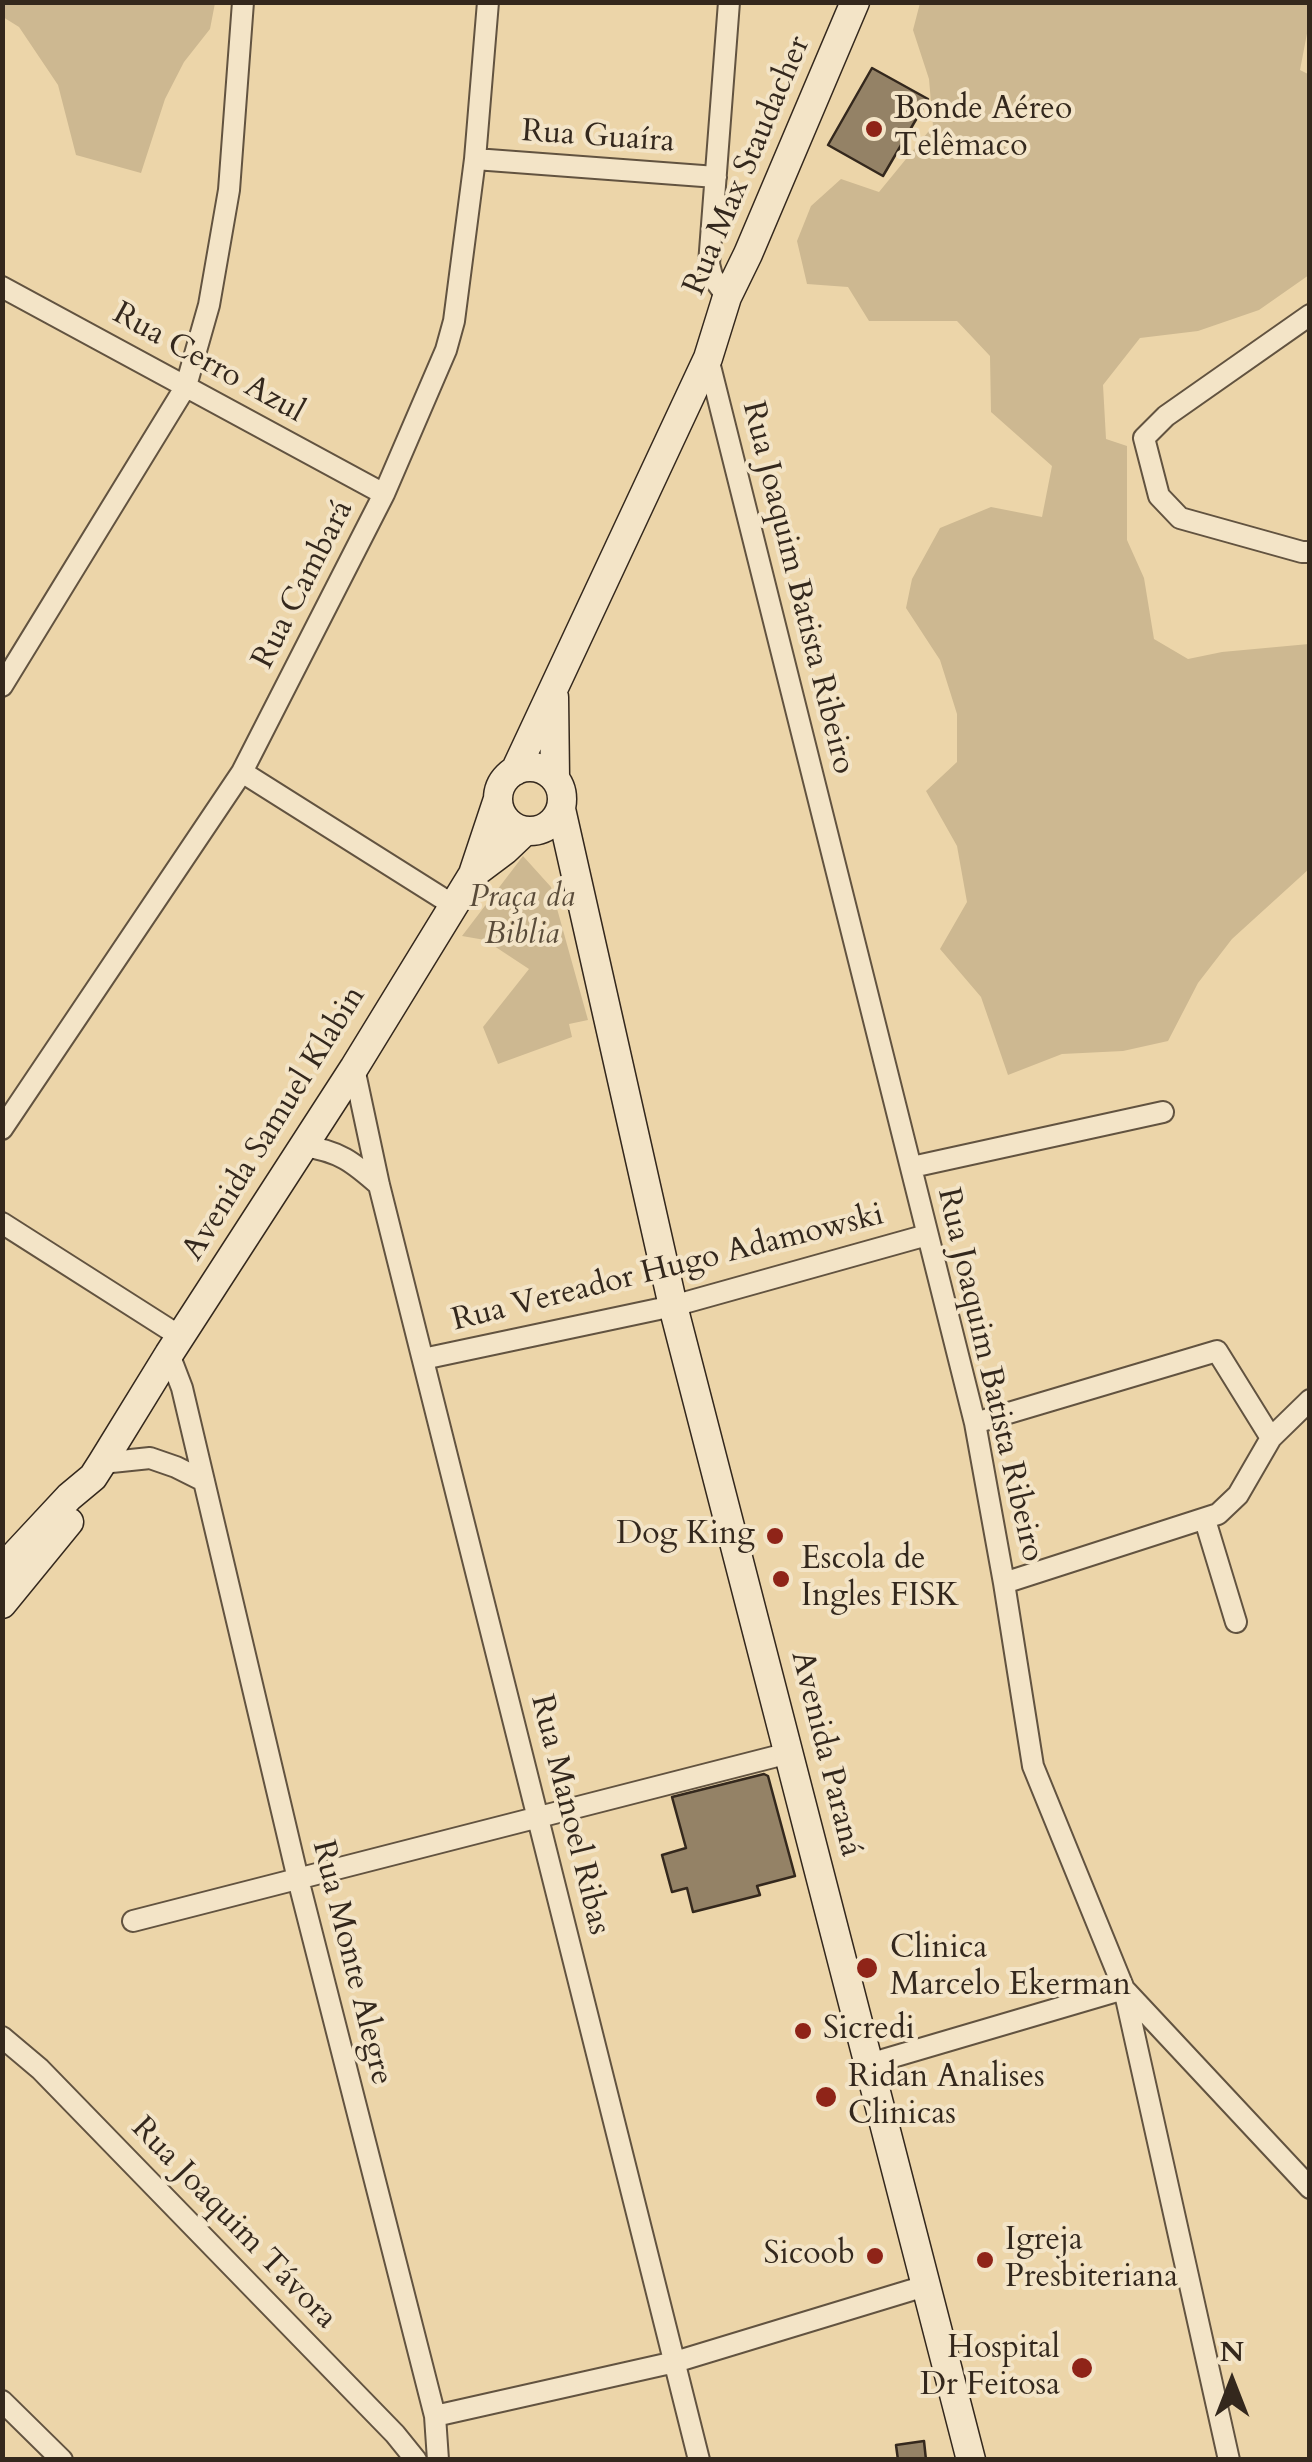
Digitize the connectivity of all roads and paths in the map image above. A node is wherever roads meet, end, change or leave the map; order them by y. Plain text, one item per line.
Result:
1 (243, 2) edge
2 (488, 2) edge
3 (729, 2) edge
4 (855, 2) edge
5 (475, 159) junction
6 (716, 177) junction
7 (2, 287) edge
8 (726, 297) junction
9 (1310, 316) edge
10 (708, 358) junction
11 (186, 386) junction
12 (384, 494) junction
13 (1310, 552) edge
14 (554, 685) junction
15 (2, 686) edge
16 (515, 771) junction
17 (242, 772) junction
18 (554, 778) junction
19 (498, 799) junction
20 (561, 809) junction
21 (531, 831) junction
22 (473, 874) junction
23 (578, 888) junction
24 (452, 905) junction
25 (354, 1068) junction
26 (1162, 1112) dead end
27 (2, 1129) edge
28 (304, 1146) junction
29 (912, 1166) junction
30 (379, 1185) junction
31 (2, 1222) edge
32 (928, 1235) junction
33 (673, 1306) junction
34 (175, 1345) junction
35 (424, 1360) junction
36 (1310, 1400) edge
37 (975, 1423) junction
38 (1271, 1438) junction
39 (98, 1470) junction
40 (204, 1481) junction
41 (1205, 1520) junction
42 (2, 1569) edge
43 (1004, 1583) junction
44 (2, 1604) edge
45 (1236, 1622) dead end
46 (789, 1753) junction
47 (538, 1817) junction
48 (298, 1879) junction
49 (132, 1921) dead end
50 (1124, 1989) junction
51 (2, 2037) edge
52 (869, 2064) junction
53 (1310, 2188) edge
54 (924, 2286) junction
55 (675, 2362) junction
56 (2, 2401) edge
57 (435, 2416) junction
58 (965, 2450) edge
59 (62, 2460) edge
60 (416, 2460) edge
61 (438, 2460) edge
62 (699, 2460) edge
63 (1230, 2460) edge

1 - 11 street
2 - 5 street, Rua Cambará
3 - 6 street
4 - 8 main road, Rua Max Staudacher
5 - 6 street, Rua Guaíra
5 - 12 street, Rua Cambará
6 - 8 street
7 - 11 street, Rua Cerro Azul
8 - 10 main road, Rua Max Staudacher
9 - 13 street
10 - 14 main road
10 - 29 street, Rua Joaquim Batista Ribeiro
11 - 12 street, Rua Cerro Azul
11 - 15 street
12 - 17 street, Rua Cambará
14 - 16 main road
14 - 18 main road
16 - 18 main road
16 - 19 main road
17 - 24 street
17 - 27 street, Rua Cambará
18 - 20 main road
19 - 21 main road
19 - 22 main road, Avenida Samuel Klabin
20 - 21 main road
20 - 23 main road, Avenida Paraná
21 - 22 main road
21 - 23 main road, Avenida Paraná
22 - 24 main road, Avenida Samuel Klabin
23 - 33 main road, Avenida Paraná
24 - 25 main road, Avenida Samuel Klabin
25 - 28 main road, Avenida Samuel Klabin
25 - 30 street, Rua Manoel Ribas
26 - 29 street
28 - 30 street
28 - 34 main road, Avenida Samuel Klabin
29 - 32 street, Rua Joaquim Batista Ribeiro
30 - 35 street, Rua Manoel Ribas
31 - 34 street
32 - 33 street, Rua Vereador Hugo Adamowski
32 - 37 street, Rua Joaquim Batista Ribeiro
33 - 35 street, Rua Vereador Hugo Adamowski
33 - 46 main road, Avenida Paraná
34 - 39 main road, Avenida Samuel Klabin
34 - 40 street, Rua Monte Alegre
35 - 47 street, Rua Manoel Ribas
36 - 38 street
37 - 38 street
37 - 43 street, Rua Joaquim Batista Ribeiro
38 - 41 street
39 - 40 street
39 - 42 main road, Avenida Samuel Klabin
39 - 44 main road, Avenida Samuel Klabin
40 - 48 street, Rua Monte Alegre
41 - 43 street
41 - 45 street
43 - 50 street, Rua Joaquim Batista Ribeiro
46 - 47 street
46 - 52 main road, Avenida Paraná
47 - 48 street
47 - 55 street, Rua Manoel Ribas
48 - 49 street
48 - 57 street, Rua Monte Alegre
50 - 52 street
50 - 53 street
50 - 63 street, Rua Joaquim Batista Ribeiro
51 - 60 street, Rua Joaquim Távora
52 - 54 main road, Avenida Paraná
54 - 55 street
54 - 58 main road, Avenida Paraná
55 - 57 street
55 - 62 street, Rua Manoel Ribas
56 - 59 street
57 - 61 street, Rua Monte Alegre

